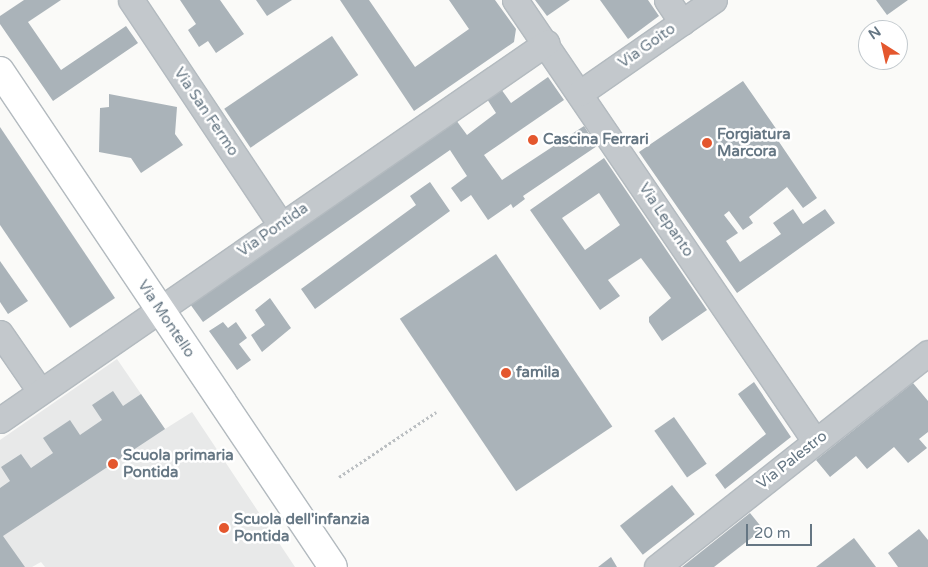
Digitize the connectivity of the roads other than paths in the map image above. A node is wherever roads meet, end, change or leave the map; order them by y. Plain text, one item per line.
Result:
1 (131, 0) edge
2 (515, 0) edge
3 (667, 0) edge
4 (714, 0) edge
5 (682, 22) junction
6 (546, 43) junction
7 (0, 71) edge
8 (580, 92) junction
9 (280, 225) junction
10 (159, 308) junction
11 (0, 333) edge
12 (924, 364) edge
13 (40, 392) junction
14 (0, 420) edge
15 (815, 441) junction
16 (333, 567) edge
17 (657, 567) edge

1 - 9 street, Via San Fermo
2 - 6 street, Via Lepanto
3 - 5 street
4 - 5 street, Via Goito
5 - 8 street, Via Goito
6 - 8 street, Via Lepanto
6 - 9 street, Via Pontida
7 - 10 street, Via Montello
8 - 15 street, Via Lepanto
9 - 10 street, Via Pontida
10 - 13 street, Via Pontida
10 - 16 street, Via Montello
11 - 13 street
12 - 15 street, Via Palestro
13 - 14 street, Via Pontida
15 - 17 street, Via Palestro

